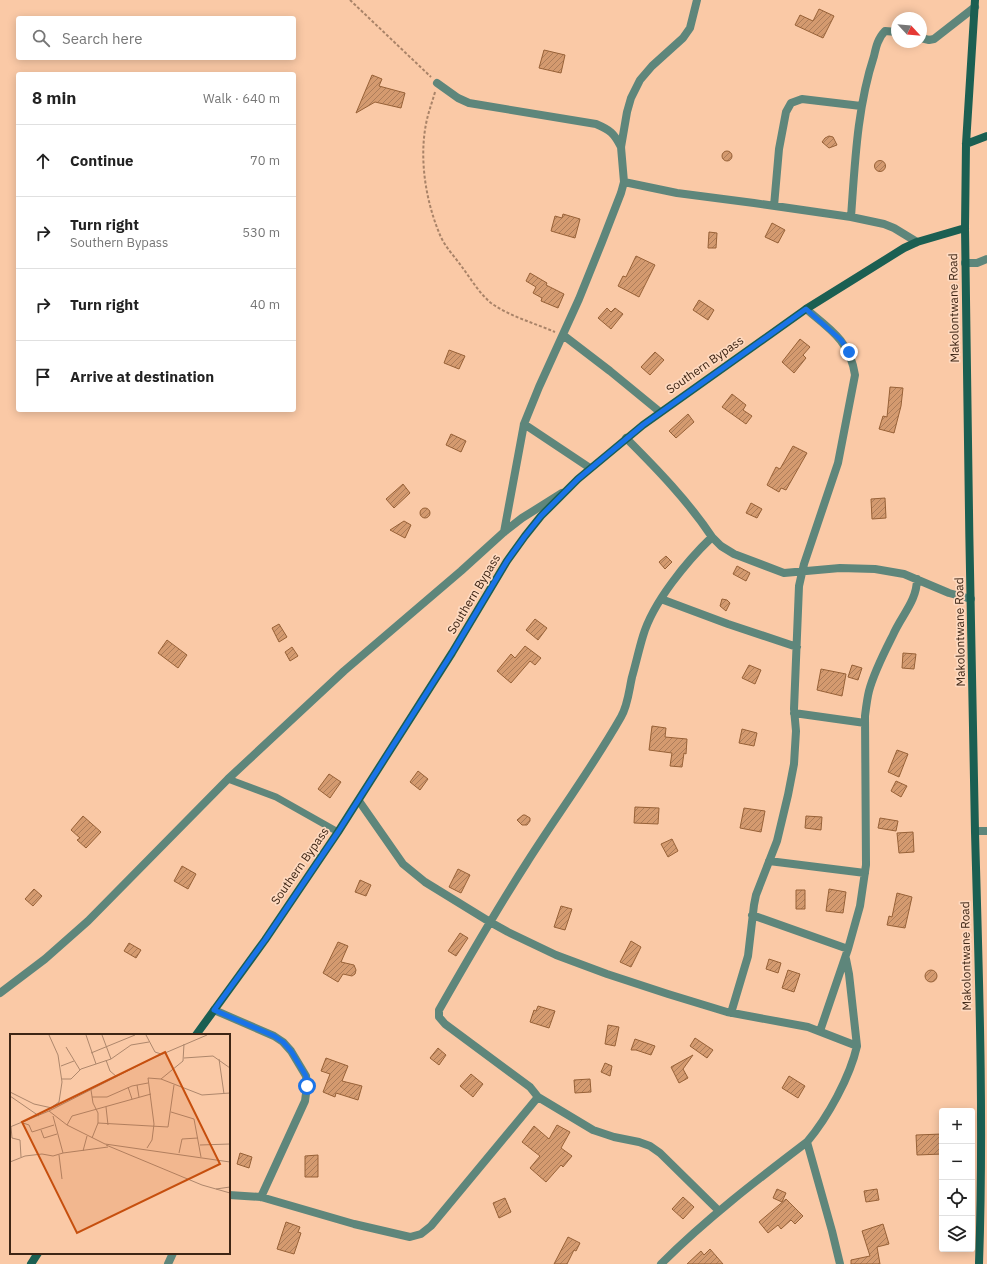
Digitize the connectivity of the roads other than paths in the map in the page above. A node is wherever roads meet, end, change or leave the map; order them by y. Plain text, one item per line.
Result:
1 (697, 0) edge
2 (975, 3) edge
3 (891, 32) edge
4 (927, 40) edge
5 (437, 83) road end
6 (861, 106) junction
7 (987, 136) edge
8 (966, 144) junction
9 (621, 147) junction
10 (624, 182) junction
11 (774, 206) junction
12 (851, 217) junction
13 (965, 228) junction
14 (917, 242) junction
15 (986, 261) edge
16 (965, 263) junction
17 (806, 309) junction
18 (563, 335) junction
19 (660, 412) junction
20 (524, 424) junction
21 (626, 438) junction
22 (590, 468) junction
23 (564, 492) junction
24 (504, 532) junction
25 (712, 537) junction
26 (802, 570) junction
27 (917, 579) junction
28 (661, 598) junction
29 (971, 599) junction
30 (797, 647) junction
31 (794, 714) junction
32 (865, 723) junction
33 (228, 779) junction
34 (359, 801) junction
35 (975, 831) junction
36 (987, 831) edge
37 (338, 832) junction
38 (769, 862) junction
39 (865, 874) junction
40 (752, 916) junction
41 (490, 922) junction
42 (848, 949) junction
43 (846, 958) junction
44 (0, 993) edge
45 (214, 1010) junction
46 (731, 1013) junction
47 (820, 1031) junction
48 (197, 1034) edge
49 (857, 1046) junction
50 (538, 1097) junction
51 (807, 1142) junction
52 (230, 1195) edge
53 (261, 1197) junction
54 (719, 1211) junction
55 (984, 1225) edge
56 (37, 1254) edge
57 (173, 1254) edge
58 (31, 1264) edge
59 (168, 1264) edge
60 (661, 1264) edge
61 (840, 1264) edge
62 (979, 1264) edge

1 - 9 street
2 - 4 street
2 - 8 main road, Makolontwane Road
3 - 6 street
5 - 9 street
6 - 11 street
6 - 12 street
7 - 8 main road
8 - 13 main road, Makolontwane Road
9 - 10 street
10 - 11 street
10 - 18 street
11 - 12 street
12 - 14 street
13 - 14 main road, Southern Bypass
13 - 16 main road, Makolontwane Road
14 - 17 main road, Southern Bypass
15 - 16 street
16 - 29 main road, Makolontwane Road
17 - 19 main road, Southern Bypass
17 - 26 street
18 - 19 street
18 - 20 street
19 - 21 main road, Southern Bypass
20 - 22 street
20 - 24 street
21 - 22 main road, Southern Bypass
21 - 25 street
22 - 23 main road, Southern Bypass
23 - 24 street
23 - 34 main road, Southern Bypass
24 - 33 street
25 - 26 street
25 - 28 street
26 - 27 street
26 - 30 street
27 - 29 street
27 - 32 street
28 - 30 street
28 - 41 street
29 - 35 main road, Makolontwane Road
30 - 31 street
31 - 32 street
31 - 38 street
32 - 39 street
33 - 37 lane
33 - 44 street
34 - 37 main road, Southern Bypass
34 - 41 street
35 - 36 street
35 - 55 main road, Makolontwane Road
37 - 45 main road, Southern Bypass
38 - 39 street
38 - 40 street
39 - 42 street
40 - 42 street
40 - 46 street
41 - 46 street
41 - 50 street
42 - 43 street
43 - 47 street
43 - 49 street
45 - 48 main road, Southern Bypass
45 - 53 street
46 - 47 street
47 - 49 street
49 - 51 street
50 - 53 street
50 - 54 street
51 - 54 street
51 - 61 street
52 - 53 street
54 - 60 street
55 - 62 main road, Makolontwane Road
56 - 58 main road
57 - 59 street

